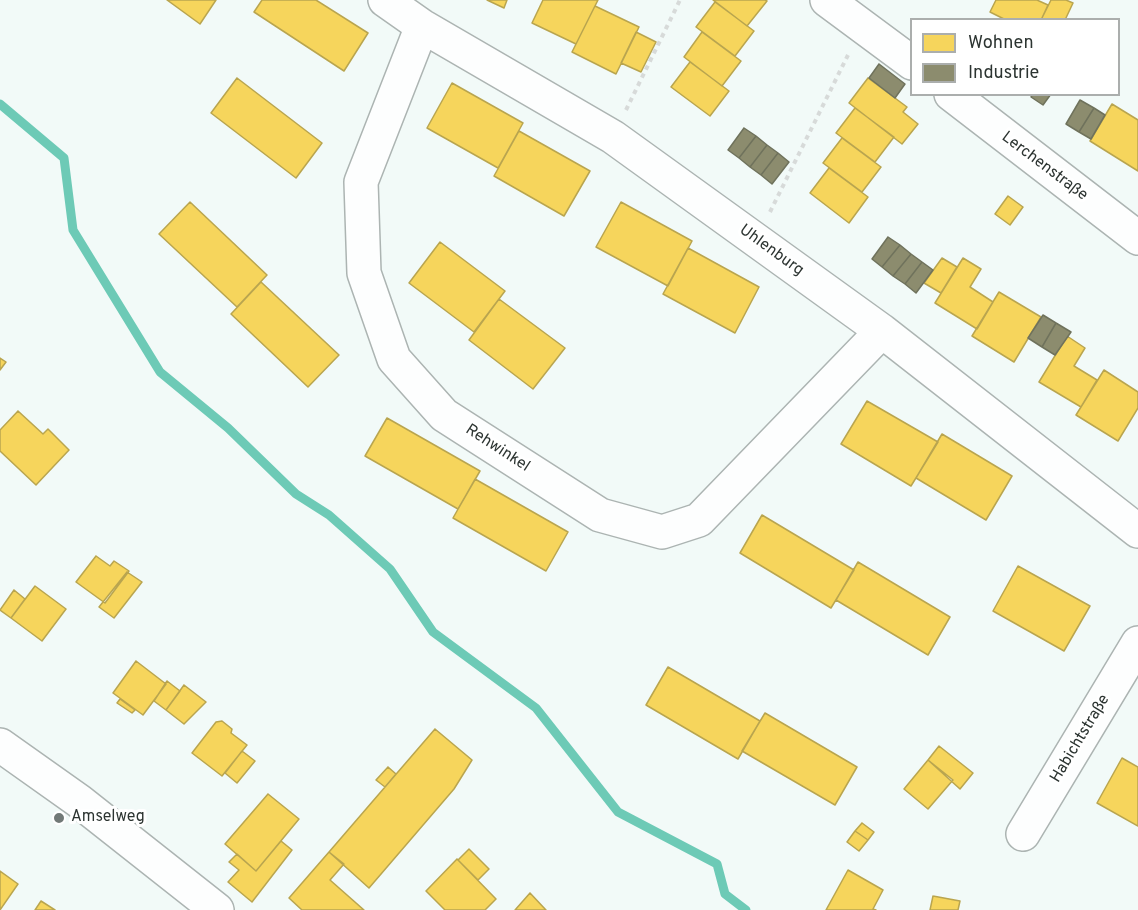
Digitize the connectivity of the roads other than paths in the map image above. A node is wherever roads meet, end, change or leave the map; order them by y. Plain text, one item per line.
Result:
1 (385, 0) edge
2 (827, 0) edge
3 (422, 26) junction
4 (910, 61) edge
5 (954, 96) edge
6 (1138, 238) edge
7 (882, 331) junction
8 (1138, 531) edge
9 (1138, 643) edge
10 (0, 745) edge
11 (1023, 834) dead end
12 (217, 910) edge

1 - 3 street, Uhlenburg
2 - 4 street
3 - 7 street, Uhlenburg
3 - 7 street, Rehwinkel
5 - 6 street, Lerchenstraße
7 - 8 street, Uhlenburg
9 - 11 street, Habichtstraße
10 - 12 street

